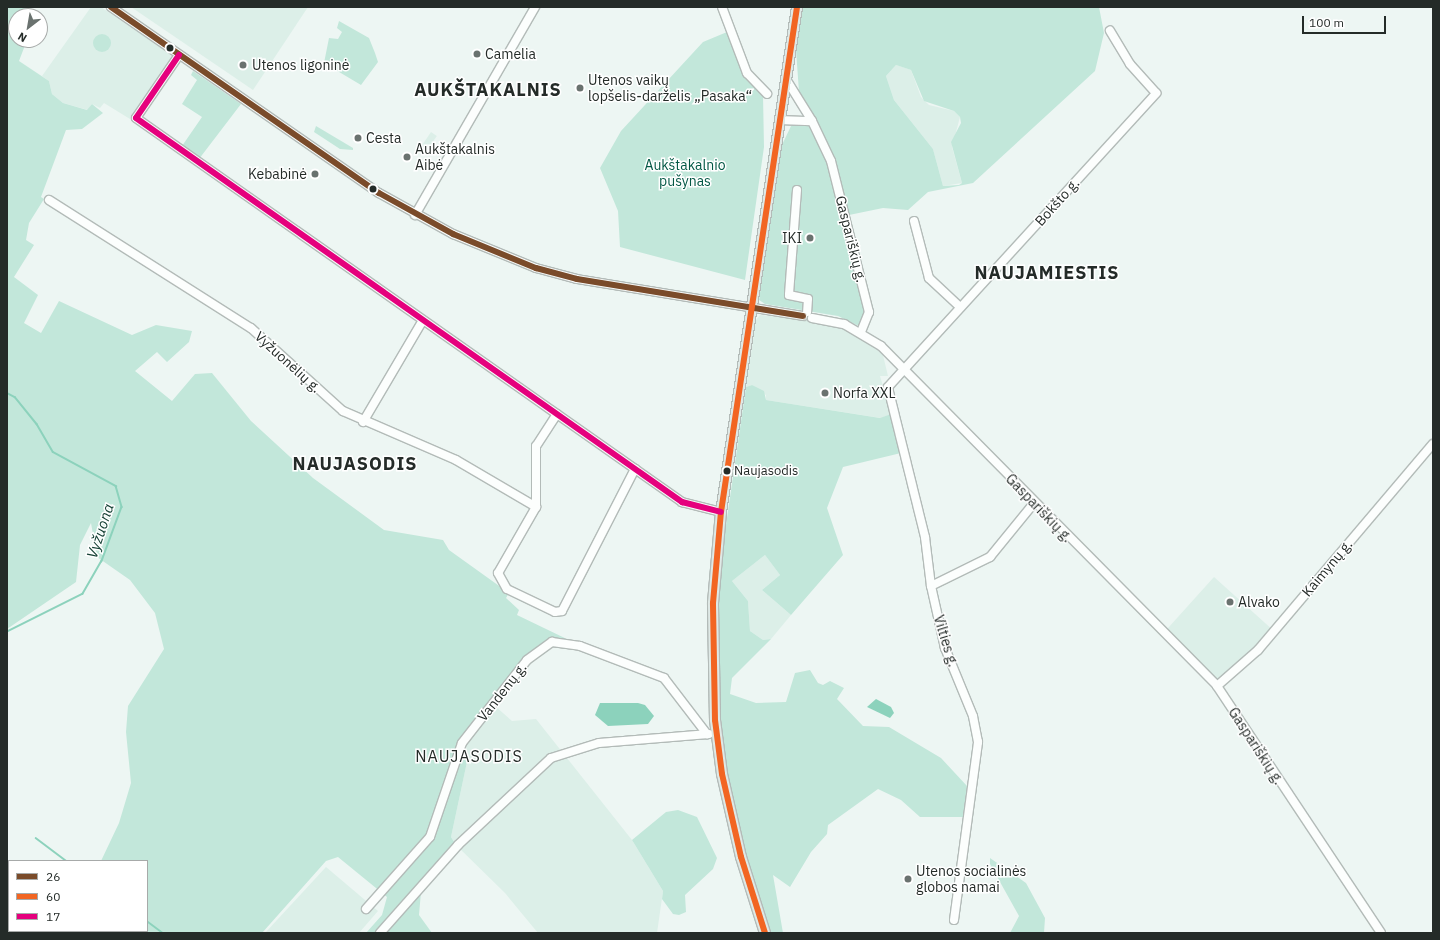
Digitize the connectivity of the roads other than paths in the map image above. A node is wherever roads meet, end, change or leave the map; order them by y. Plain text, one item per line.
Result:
1 (111, 7) edge
2 (535, 7) edge
3 (722, 7) edge
4 (797, 7) edge
5 (1110, 31) dead end
6 (179, 55) junction
7 (786, 79) junction
8 (767, 94) dead end
9 (780, 120) junction
10 (812, 120) junction
11 (797, 190) dead end
12 (49, 200) dead end
13 (415, 215) junction
14 (914, 221) dead end
15 (960, 307) junction
16 (752, 309) junction
17 (807, 315) junction
18 (423, 320) junction
19 (861, 332) junction
20 (904, 368) junction
21 (557, 414) junction
22 (363, 422) junction
23 (1433, 444) edge
24 (635, 469) junction
25 (1034, 503) junction
26 (536, 507) junction
27 (722, 512) junction
28 (931, 586) junction
29 (1217, 686) junction
30 (712, 734) junction
31 (366, 909) dead end
32 (954, 920) dead end
33 (380, 933) edge
34 (765, 933) edge
35 (1381, 933) edge

1 - 6 street
2 - 13 street
3 - 8 street
4 - 7 main road
5 - 15 street, Bokšto g.
6 - 13 street
6 - 18 street
7 - 9 main road
7 - 10 street, Gaspariškių g.
9 - 10 street
9 - 16 main road
10 - 19 street, Gaspariškių g.
11 - 17 street
12 - 22 street, Vyžuonėlių g.
13 - 16 street
14 - 15 street
15 - 20 street, Bokšto g.
16 - 17 street
16 - 27 main road
17 - 19 street
18 - 21 street
18 - 22 street
19 - 20 street, Gaspariškių g.
20 - 25 street, Gaspariškių g.
20 - 28 street, Vilties g.
21 - 24 street
21 - 26 street
22 - 26 street, Vyžuonėlių g.
23 - 29 street, Kaimynų g.
24 - 26 street
24 - 27 street
25 - 28 street
25 - 29 street, Gaspariškių g.
27 - 30 main road
28 - 32 street, Vilties g.
29 - 35 street, Gaspariškių g.
30 - 31 street, Vandenų g.
30 - 33 street
30 - 34 main road

